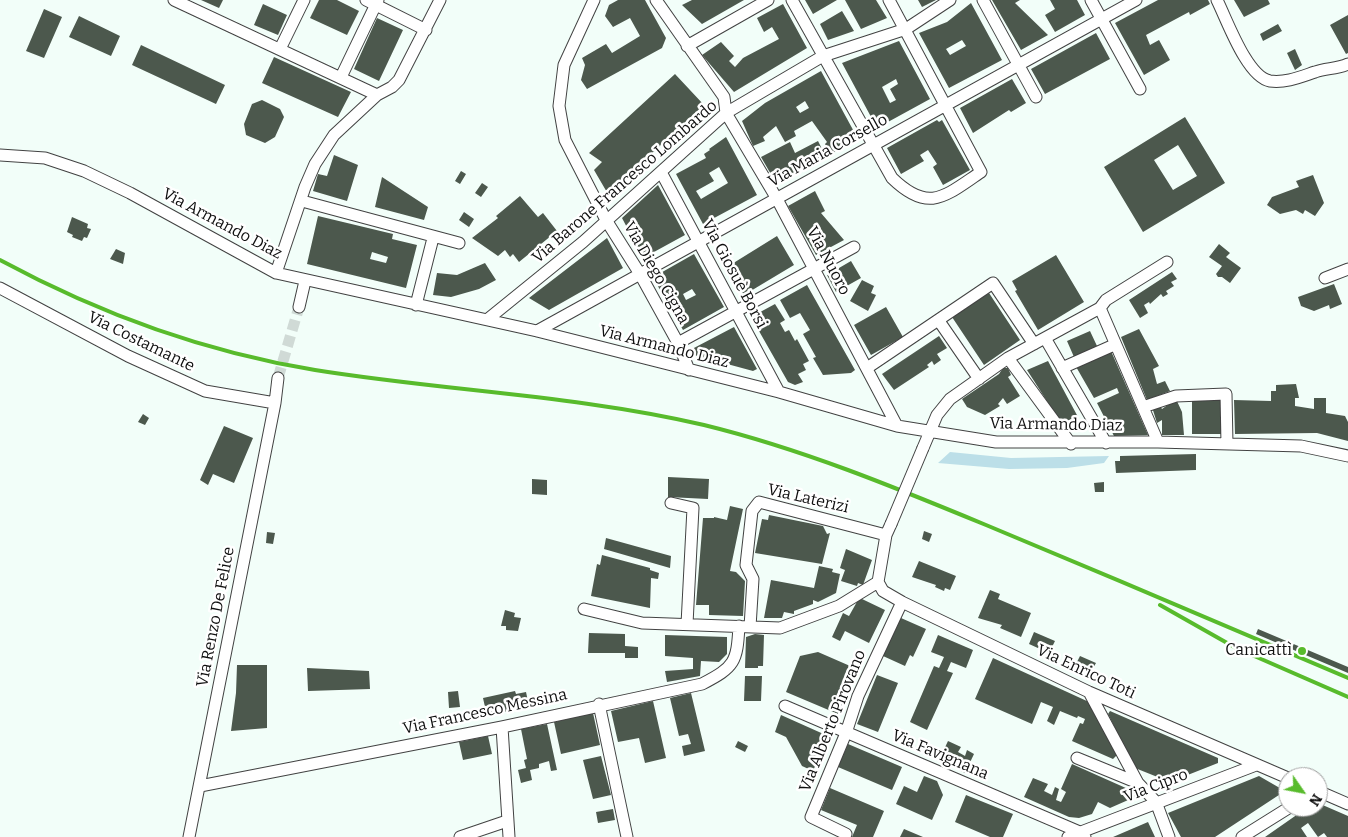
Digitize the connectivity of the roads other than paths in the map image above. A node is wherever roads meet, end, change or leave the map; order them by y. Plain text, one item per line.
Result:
1 (174, 0) edge
2 (304, 0) edge
3 (440, 0) edge
4 (594, 0) edge
5 (656, 0) edge
6 (768, 0) edge
7 (792, 0) edge
8 (890, 0) edge
9 (950, 0) edge
10 (983, 0) edge
11 (1091, 0) edge
12 (1136, 0) edge
13 (1217, 0) edge
14 (374, 2) edge
15 (1102, 19) junction
16 (906, 29) junction
17 (426, 30) junction
18 (687, 46) junction
19 (280, 49) junction
20 (824, 56) junction
21 (1348, 64) edge
22 (1018, 65) junction
23 (341, 77) junction
24 (1140, 89) dead end
25 (377, 94) junction
26 (1036, 97) dead end
27 (946, 105) junction
28 (726, 113) junction
29 (874, 145) junction
30 (0, 155) edge
31 (660, 172) junction
32 (777, 198) junction
33 (302, 202) junction
34 (606, 220) junction
35 (433, 238) junction
36 (698, 242) junction
37 (459, 243) dead end
38 (854, 247) dead end
39 (1167, 262) dead end
40 (1348, 269) edge
41 (814, 270) junction
42 (276, 273) junction
43 (640, 274) junction
44 (1325, 278) dead end
45 (305, 281) junction
46 (0, 288) edge
47 (416, 305) junction
48 (299, 307) tunnel mouth
49 (1100, 308) junction
50 (736, 311) junction
51 (488, 319) junction
52 (939, 321) junction
53 (537, 331) junction
54 (1045, 338) junction
55 (678, 343) junction
56 (1034, 344) junction
57 (1114, 345) junction
58 (1008, 358) junction
59 (867, 368) junction
60 (1062, 368) junction
61 (688, 370) junction
62 (278, 378) tunnel mouth
63 (979, 380) junction
64 (779, 392) junction
65 (275, 403) junction
66 (1142, 407) junction
67 (897, 426) junction
68 (931, 431) junction
69 (1158, 442) junction
70 (1106, 443) junction
71 (1071, 444) junction
72 (1227, 444) junction
73 (1348, 456) edge
74 (671, 503) dead end
75 (888, 530) junction
76 (878, 582) junction
77 (902, 602) junction
78 (584, 609) dead end
79 (687, 624) junction
80 (745, 626) junction
81 (1089, 692) junction
82 (599, 704) junction
83 (785, 706) dead end
84 (502, 727) junction
85 (846, 733) junction
86 (1077, 758) dead end
87 (1256, 765) junction
88 (1278, 774) edge
89 (1138, 783) junction
90 (200, 786) junction
91 (1328, 795) edge
92 (1156, 802) junction
93 (1348, 804) edge
94 (1278, 814) edge
95 (507, 821) junction
96 (846, 834) dead end
97 (1083, 835) edge
98 (189, 837) edge
99 (460, 837) edge
100 (509, 837) edge
101 (628, 837) edge
102 (1068, 837) edge
103 (1169, 837) edge
104 (1242, 837) edge

1 - 19 street
2 - 19 street
3 - 17 street
4 - 34 street, Via Diego Cigna
5 - 18 street, Via Nuoro
6 - 18 street
7 - 20 street
8 - 16 street
9 - 16 street, Via Barone Francesco Lombardo
10 - 22 street
11 - 15 street
12 - 15 street, Via Maria Corsello
13 - 21 street
14 - 17 street
14 - 23 street
15 - 22 street, Via Maria Corsello
15 - 24 street
16 - 20 street, Via Barone Francesco Lombardo
16 - 27 street
17 - 25 street
18 - 28 street, Via Nuoro
19 - 23 street
20 - 28 street, Via Barone Francesco Lombardo
20 - 29 street
22 - 26 street
22 - 27 street, Via Maria Corsello
23 - 25 street
25 - 33 street
27 - 29 street, Via Maria Corsello
27 - 29 street
28 - 31 street, Via Barone Francesco Lombardo
28 - 32 street, Via Nuoro
29 - 32 street, Via Maria Corsello
30 - 42 street, Via Armando Diaz
31 - 34 street, Via Barone Francesco Lombardo
31 - 36 street, Via Giosuè Borsi
32 - 36 street, Via Maria Corsello
32 - 41 street, Via Nuoro
33 - 35 street
33 - 42 street
34 - 43 street, Via Diego Cigna
34 - 51 street, Via Barone Francesco Lombardo
35 - 37 street
35 - 47 street
36 - 43 street, Via Maria Corsello
36 - 50 street, Via Giosuè Borsi
38 - 41 street
39 - 49 street
40 - 44 street
41 - 50 street
41 - 59 street, Via Nuoro
42 - 45 street, Via Armando Diaz
43 - 53 street, Via Maria Corsello
43 - 55 street, Via Diego Cigna
45 - 47 street, Via Armando Diaz
45 - 48 street
46 - 65 street, Via Costamante
47 - 51 street, Via Armando Diaz
49 - 54 street
49 - 57 street
50 - 55 street
50 - 64 street, Via Giosuè Borsi
51 - 53 street, Via Armando Diaz
52 - 56 street
52 - 59 street
52 - 63 street
53 - 61 street, Via Armando Diaz
54 - 56 street
54 - 60 street
55 - 61 street, Via Diego Cigna
56 - 58 street
57 - 60 street
57 - 66 street
58 - 63 street
58 - 71 street
59 - 67 street, Via Nuoro
60 - 70 street
61 - 64 street, Via Armando Diaz
62 - 65 street, Via Renzo De Felice
63 - 68 street
64 - 67 street, Via Armando Diaz
65 - 90 street, Via Renzo De Felice
66 - 69 street
66 - 72 street
67 - 68 street, Via Armando Diaz
68 - 71 street, Via Armando Diaz
68 - 75 street, bridge
69 - 70 street, Via Armando Diaz
69 - 72 street, Via Armando Diaz
70 - 71 street, Via Armando Diaz
72 - 73 street, Via Armando Diaz
74 - 79 street
75 - 76 street
75 - 80 street, Via Laterizi
76 - 77 street, Via Enrico Toti
76 - 80 street
77 - 81 street, Via Enrico Toti
77 - 85 street, Via Alberto Pirovano
78 - 79 street
79 - 80 street
80 - 82 street, Via Francesco Messina
81 - 87 street, Via Enrico Toti
81 - 89 street
82 - 84 street, Via Francesco Messina
82 - 101 street
83 - 85 street, Via Favignana
84 - 90 street, Via Francesco Messina
84 - 95 street
85 - 96 street, Via Alberto Pirovano
85 - 97 street, Via Favignana
86 - 89 street
87 - 88 street, Via Enrico Toti
87 - 92 street, Via Cipro
89 - 92 street
90 - 98 street, Via Renzo De Felice
91 - 93 street
92 - 97 street, Via Cipro
92 - 103 street
94 - 104 street
95 - 99 street
95 - 100 street
97 - 102 street, Via Cipro

